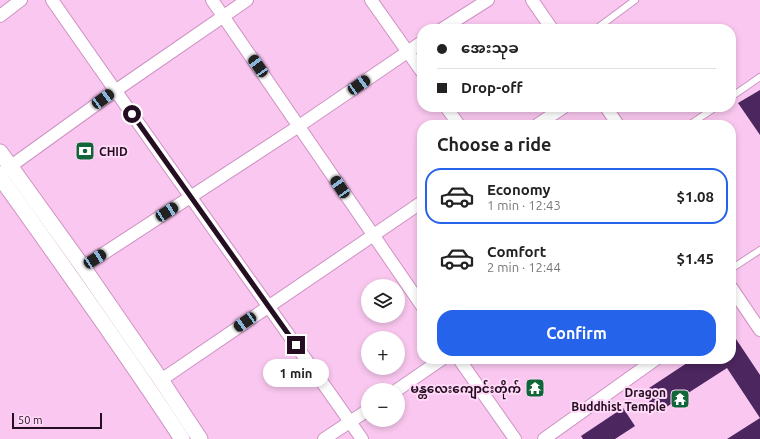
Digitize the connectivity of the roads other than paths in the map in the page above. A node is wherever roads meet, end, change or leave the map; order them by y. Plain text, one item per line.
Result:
1 (22, 0) edge
2 (52, 0) edge
3 (212, 0) edge
4 (247, 0) edge
5 (371, 0) edge
6 (488, 0) edge
7 (532, 0) edge
8 (635, 0) edge
9 (0, 16) edge
10 (223, 16) junction
11 (450, 24) edge
12 (549, 24) edge
13 (603, 24) edge
14 (417, 45) edge
15 (407, 51) junction
16 (417, 65) edge
17 (760, 77) edge
18 (115, 91) junction
19 (736, 94) edge
20 (556, 112) edge
21 (708, 112) edge
22 (544, 120) edge
23 (696, 120) edge
24 (299, 126) junction
25 (0, 152) edge
26 (5, 170) edge
27 (0, 177) edge
28 (191, 197) junction
29 (417, 205) edge
30 (373, 235) junction
31 (760, 250) edge
32 (736, 266) edge
33 (83, 267) junction
34 (417, 299) edge
35 (736, 303) edge
36 (269, 306) junction
37 (760, 330) edge
38 (435, 364) edge
39 (462, 364) edge
40 (649, 364) edge
41 (161, 380) junction
42 (405, 384) edge
43 (361, 415) edge
44 (350, 423) junction
45 (187, 437) edge
46 (324, 439) edge
47 (362, 439) edge
48 (515, 439) edge
49 (544, 439) edge

1 - 9 street
2 - 18 street
3 - 10 street
4 - 10 street
5 - 15 street
6 - 11 street
7 - 12 street
8 - 13 lane
10 - 18 street
10 - 24 street
14 - 15 street
15 - 16 street
15 - 24 street
17 - 19 lane
18 - 26 street
18 - 28 street
20 - 22 street
21 - 23 lane
24 - 28 street
24 - 30 street
25 - 26 street
26 - 33 street
27 - 45 street
28 - 33 street
28 - 36 street
29 - 30 street
30 - 34 street
30 - 36 street
31 - 32 lane
33 - 41 street
35 - 37 street
36 - 41 street
36 - 44 street
38 - 42 street
39 - 48 street
40 - 49 street
41 - 45 street
43 - 44 street
44 - 46 street
44 - 47 street

